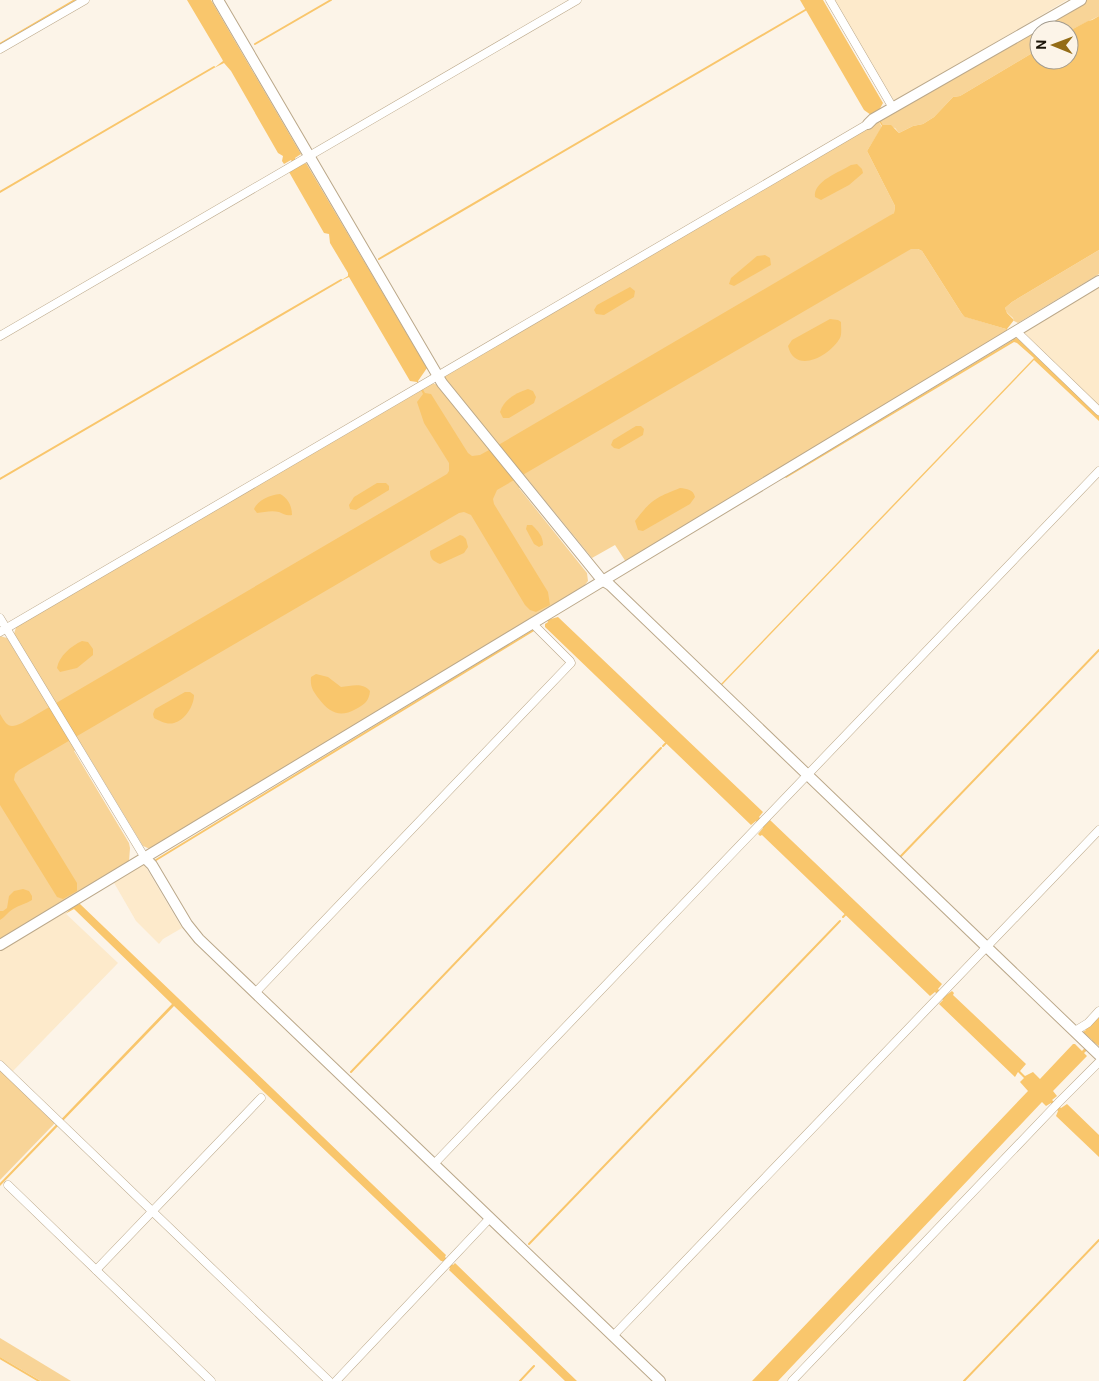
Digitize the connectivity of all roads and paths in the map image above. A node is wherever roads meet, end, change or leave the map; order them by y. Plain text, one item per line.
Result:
1 (85, 0) edge
2 (218, 0) edge
3 (577, 0) edge
4 (830, 0) edge
5 (1081, 0) edge
6 (0, 49) edge
7 (893, 108) junction
8 (871, 122) joint
9 (309, 156) junction
10 (1099, 281) edge
11 (1016, 331) junction
12 (0, 336) edge
13 (437, 375) junction
14 (1099, 411) edge
15 (1099, 471) edge
16 (602, 580) junction
17 (0, 618) edge
18 (532, 623) junction
19 (3, 630) edge
20 (808, 775) junction
21 (1099, 830) edge
22 (145, 858) junction
23 (0, 945) edge
24 (986, 946) junction
25 (255, 993) junction
26 (1099, 1011) edge
27 (1075, 1031) junction
28 (1096, 1052) edge
29 (1099, 1062) edge
30 (0, 1065) edge
31 (261, 1098) dead end
32 (434, 1164) junction
33 (8, 1185) dead end
34 (152, 1211) junction
35 (490, 1218) junction
36 (96, 1270) junction
37 (613, 1336) junction
38 (211, 1381) edge
39 (329, 1381) edge
40 (336, 1381) edge
41 (660, 1381) edge
42 (792, 1381) edge

1 - 6 street
2 - 9 street
3 - 9 street
4 - 7 street
5 - 7 street
7 - 8 street
8 - 13 street
9 - 12 street
9 - 13 street
10 - 11 street
11 - 14 street
11 - 16 street
13 - 16 street
13 - 19 street
15 - 20 street
16 - 18 street
16 - 20 street
17 - 19 street
18 - 22 street
18 - 25 street
19 - 22 street
20 - 24 street
20 - 32 street
21 - 24 street
22 - 23 street
22 - 25 street
24 - 27 street
24 - 37 street
25 - 32 street
26 - 27 street
27 - 28 street
29 - 42 street
30 - 34 street
31 - 34 street
32 - 35 street
33 - 36 street
34 - 36 street
34 - 39 street
35 - 37 street
35 - 40 street
36 - 38 street
37 - 41 street

